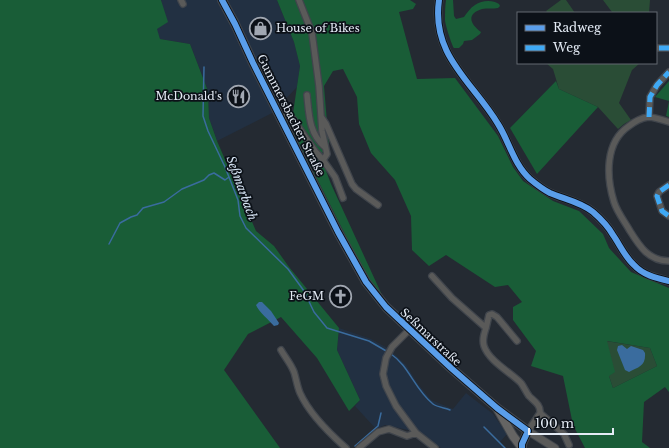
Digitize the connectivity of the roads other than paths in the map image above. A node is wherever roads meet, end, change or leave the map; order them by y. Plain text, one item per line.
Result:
1 (222, 0) edge
2 (299, 0) edge
3 (439, 0) edge
4 (659, 48) dead end
5 (669, 48) edge
6 (669, 72) edge
7 (307, 95) dead end
8 (321, 116) junction
9 (280, 117) junction
10 (649, 117) junction
11 (669, 122) edge
12 (326, 147) junction
13 (323, 160) junction
14 (669, 185) edge
15 (343, 198) dead end
16 (378, 205) dead end
17 (669, 216) edge
18 (341, 239) joint
19 (669, 261) edge
20 (432, 276) dead end
21 (669, 281) edge
22 (486, 328) junction
23 (409, 330) junction
24 (517, 341) dead end
25 (281, 350) dead end
26 (497, 408) junction
27 (540, 414) junction
28 (528, 431) junction
29 (416, 433) junction
30 (569, 445) dead end
31 (346, 448) edge
32 (358, 448) edge
33 (435, 448) edge
34 (522, 448) edge
35 (555, 448) edge

1 - 9 main road, Gummersbacher Straße
2 - 8 street
3 - 21 street
4 - 5 street
6 - 10 street
7 - 12 street
8 - 12 street
8 - 16 street
9 - 13 street
9 - 18 main road, Gummersbacher Straße
10 - 11 street
10 - 19 street
12 - 13 street
13 - 15 street
14 - 17 street
18 - 23 main road, Seßmarstraße
20 - 22 street
22 - 24 street
22 - 27 street
23 - 26 main road, Seßmarstraße
23 - 29 street
25 - 31 street
26 - 28 main road, Seßmarstraße
26 - 34 main road
27 - 28 street
27 - 30 street
28 - 34 main road
28 - 35 street, Seßmarstraße
29 - 32 street
29 - 33 street

